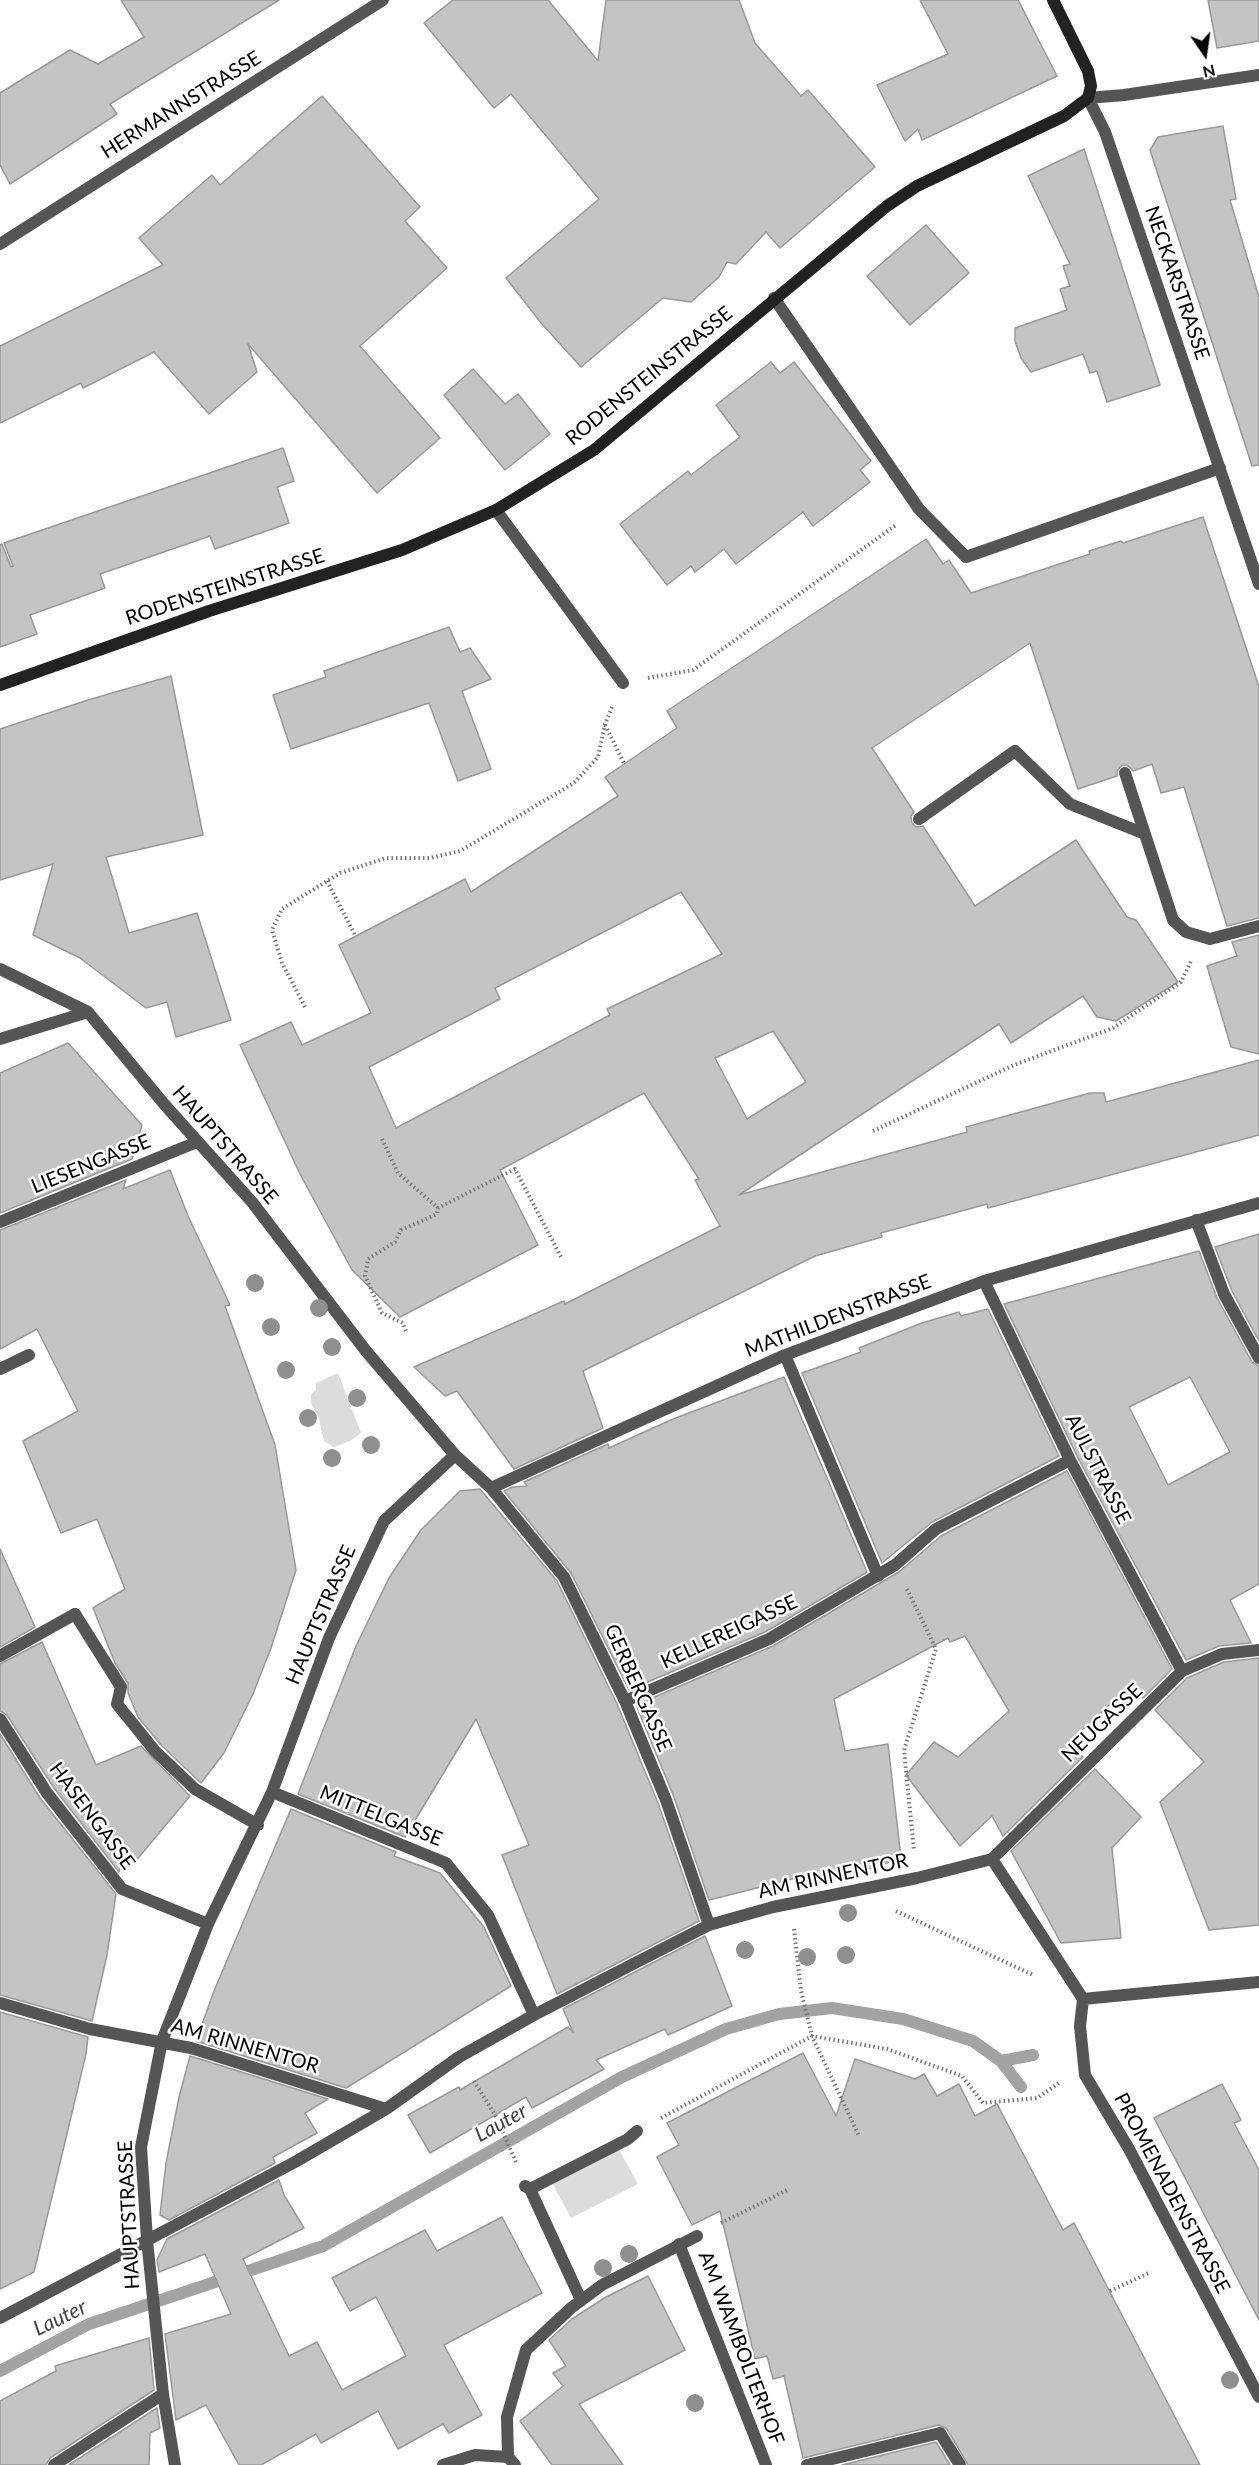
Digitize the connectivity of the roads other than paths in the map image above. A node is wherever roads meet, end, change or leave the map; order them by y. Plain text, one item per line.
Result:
1 (383, 0) edge
2 (1053, 0) edge
3 (1259, 75) edge
4 (1088, 98) junction
5 (0, 244) edge
6 (774, 298) junction
7 (1220, 468) junction
8 (496, 510) junction
9 (1259, 584) edge
10 (623, 683) road end
11 (0, 685) edge
12 (1125, 773) dead end
13 (919, 819) dead end
14 (1145, 834) junction
15 (1259, 926) edge
16 (0, 969) edge
17 (88, 1012) junction
18 (0, 1040) edge
19 (197, 1142) junction
20 (1259, 1203) edge
21 (1196, 1220) junction
22 (0, 1222) edge
23 (984, 1281) junction
24 (785, 1354) junction
25 (29, 1355) dead end
26 (1259, 1358) edge
27 (0, 1369) edge
28 (455, 1455) junction
29 (1070, 1460) junction
30 (491, 1488) junction
31 (878, 1576) junction
32 (1259, 1650) edge
33 (0, 1656) edge
34 (1182, 1671) junction
35 (625, 1701) junction
36 (0, 1719) edge
37 (272, 1792) junction
38 (258, 1825) junction
39 (992, 1859) junction
40 (208, 1924) junction
41 (709, 1925) junction
42 (1259, 1982) edge
43 (1083, 1999) junction
44 (0, 2003) edge
45 (534, 2015) junction
46 (162, 2041) junction
47 (386, 2109) junction
48 (637, 2131) road end
49 (697, 2236) road end
50 (147, 2240) junction
51 (679, 2244) junction
52 (576, 2304) junction
53 (0, 2319) edge
54 (163, 2394) junction
55 (1259, 2397) edge
56 (512, 2461) edge
57 (54, 2465) edge
58 (175, 2465) edge
59 (443, 2465) edge
60 (766, 2465) edge
61 (807, 2465) edge
62 (960, 2465) edge

1 - 5 street, HERMANNSTRASSE
2 - 4 street, NECKARSTRASSE
3 - 4 street
4 - 6 street, RODENSTEINSTRASSE
4 - 7 street, NECKARSTRASSE
6 - 7 street
6 - 8 street, RODENSTEINSTRASSE
7 - 9 street, NECKARSTRASSE
8 - 10 street
8 - 11 street, RODENSTEINSTRASSE
12 - 14 street
13 - 14 street
14 - 15 street
16 - 17 street, HAUPTSTRASSE
17 - 18 street
17 - 19 street, HAUPTSTRASSE
19 - 22 street, LIESENGASSE
19 - 28 street, HAUPTSTRASSE
20 - 21 street, MATHILDENSTRASSE
21 - 23 street, MATHILDENSTRASSE
21 - 26 street
23 - 24 street, MATHILDENSTRASSE
23 - 29 street, AULSTRASSE
24 - 30 street, MATHILDENSTRASSE
24 - 31 street
25 - 27 street
28 - 30 street
28 - 37 street, HAUPTSTRASSE
29 - 31 street, KELLEREIGASSE
29 - 34 street, AULSTRASSE
30 - 35 street, GERBERGASSE
31 - 35 street, KELLEREIGASSE
32 - 34 street, NEUGASSE
33 - 38 street
34 - 39 street, NEUGASSE
35 - 41 street, GERBERGASSE
36 - 40 street, HASENGASSE
37 - 38 street, HAUPTSTRASSE
37 - 45 street, MITTELGASSE
38 - 40 street, HAUPTSTRASSE
39 - 41 street, AM RINNENTOR
39 - 43 street
40 - 46 street, HAUPTSTRASSE
41 - 45 street, AM RINNENTOR
42 - 43 street
43 - 55 street, PROMENADENSTRASSE
44 - 46 street, AM RINNENTOR
45 - 47 street, AM RINNENTOR
46 - 47 street, AM RINNENTOR
46 - 50 street, HAUPTSTRASSE
47 - 50 street, AM RINNENTOR
48 - 52 street
49 - 51 street
50 - 53 street, AM RINNENTOR
50 - 54 street, HAUPTSTRASSE
51 - 52 street
51 - 60 street, AM WAMBOLTERHOF
52 - 56 street
54 - 57 street
54 - 58 street, HAUPTSTRASSE
56 - 59 street
61 - 62 street

